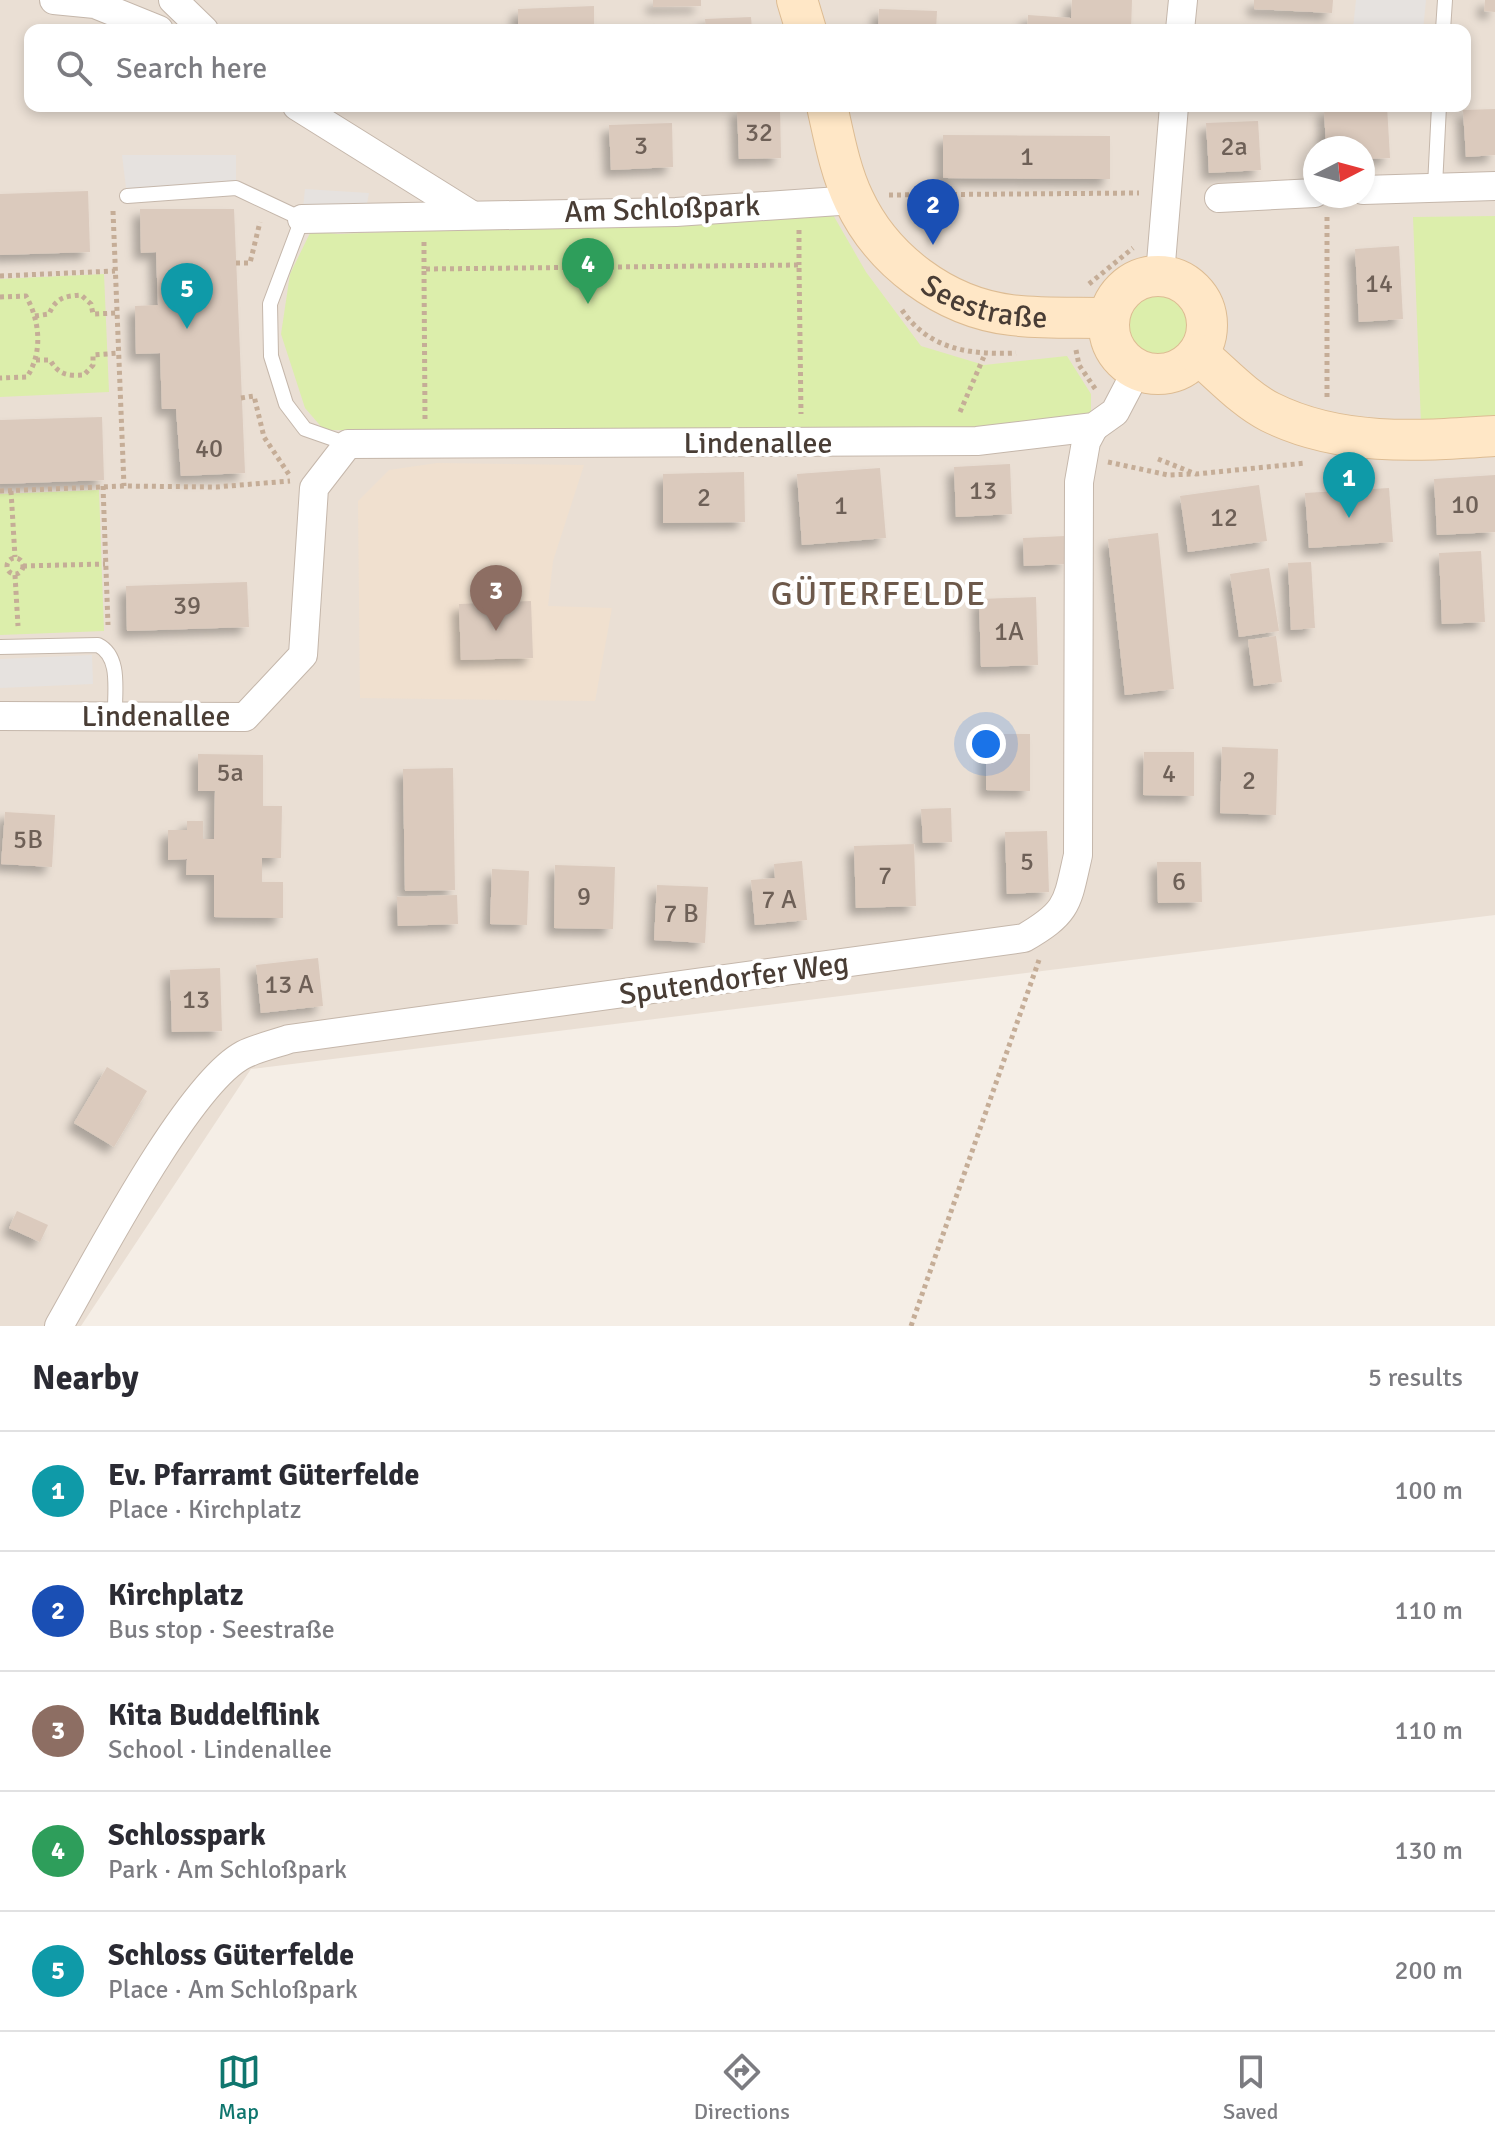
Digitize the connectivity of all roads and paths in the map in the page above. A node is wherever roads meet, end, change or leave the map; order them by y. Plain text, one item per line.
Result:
1 (54, 0) edge
2 (173, 0) edge
3 (797, 0) edge
4 (1183, 0) edge
5 (1445, 0) edge
6 (144, 24) edge
7 (198, 24) edge
8 (804, 24) edge
9 (1181, 24) edge
10 (1443, 24) edge
11 (307, 112) edge
12 (830, 112) edge
13 (1174, 112) edge
14 (1439, 112) edge
15 (1435, 186) junction
16 (1495, 186) edge
17 (1375, 189) edge
18 (127, 196) joint
19 (868, 198) junction
20 (1219, 198) dead end
21 (1140, 201) dead end
22 (1303, 201) edge
23 (270, 204) junction
24 (1321, 208) edge
25 (470, 214) junction
26 (302, 219) junction
27 (236, 263) dead end
28 (115, 271) junction
29 (1160, 275) junction
30 (0, 276) edge
31 (0, 297) edge
32 (117, 313) junction
33 (35, 316) junction
34 (1109, 318) junction
35 (119, 353) junction
36 (985, 354) dead end
37 (1198, 354) junction
38 (36, 360) junction
39 (1137, 370) junction
40 (0, 378) edge
41 (1329, 393) dead end
42 (241, 398) dead end
43 (1094, 427) junction
44 (1495, 436) edge
45 (948, 441) junction
46 (801, 443) junction
47 (348, 444) junction
48 (426, 444) junction
49 (1083, 456) junction
50 (1158, 459) dead end
51 (1303, 463) dead end
52 (1196, 474) junction
53 (103, 486) junction
54 (124, 486) junction
55 (11, 490) junction
56 (0, 491) edge
57 (15, 557) junction
58 (105, 564) junction
59 (3, 566) edge
60 (23, 566) junction
61 (15, 575) junction
62 (0, 647) edge
63 (20, 647) junction
64 (108, 650) junction
65 (0, 716) edge
66 (115, 716) junction
67 (1053, 921) junction
68 (59, 1326) edge
69 (911, 1326) edge

1 - 6 street
2 - 7 street
3 - 8 main road
4 - 9 street
5 - 10 lane
11 - 25 street
12 - 19 main road, Seestraße
13 - 29 street
14 - 15 lane
15 - 16 street
15 - 17 street
18 - 23 lane
18 - 28 path
19 - 21 path
19 - 25 street, Am Schloßpark
19 - 34 main road, Seestraße
20 - 22 street
23 - 26 lane
23 - 27 path
24 - 41 path
25 - 26 street, Am Schloßpark
26 - 47 lane, Lindenallee
28 - 30 path
28 - 32 path
29 - 34 main road
29 - 37 main road
31 - 33 path
32 - 33 path
32 - 35 path
33 - 38 path
34 - 39 main road
35 - 38 path
35 - 54 path
36 - 45 path
37 - 39 main road
37 - 44 main road
38 - 40 path
39 - 43 street
42 - 54 path
43 - 45 street, Lindenallee
43 - 49 street
45 - 46 street, Lindenallee
46 - 48 street, Lindenallee
46 - 48 path
47 - 48 street, Lindenallee
47 - 66 street, Lindenallee
49 - 52 path
49 - 67 street
50 - 52 path
51 - 52 path
53 - 54 path
53 - 55 path
53 - 58 path
55 - 56 path
55 - 57 path
57 - 59 path
57 - 60 path
58 - 60 path
58 - 64 path
59 - 61 path
60 - 61 path
61 - 63 path
62 - 63 lane
63 - 64 lane
64 - 66 lane
65 - 66 street, Lindenallee
67 - 68 street, Sputendorfer Weg
67 - 69 path

